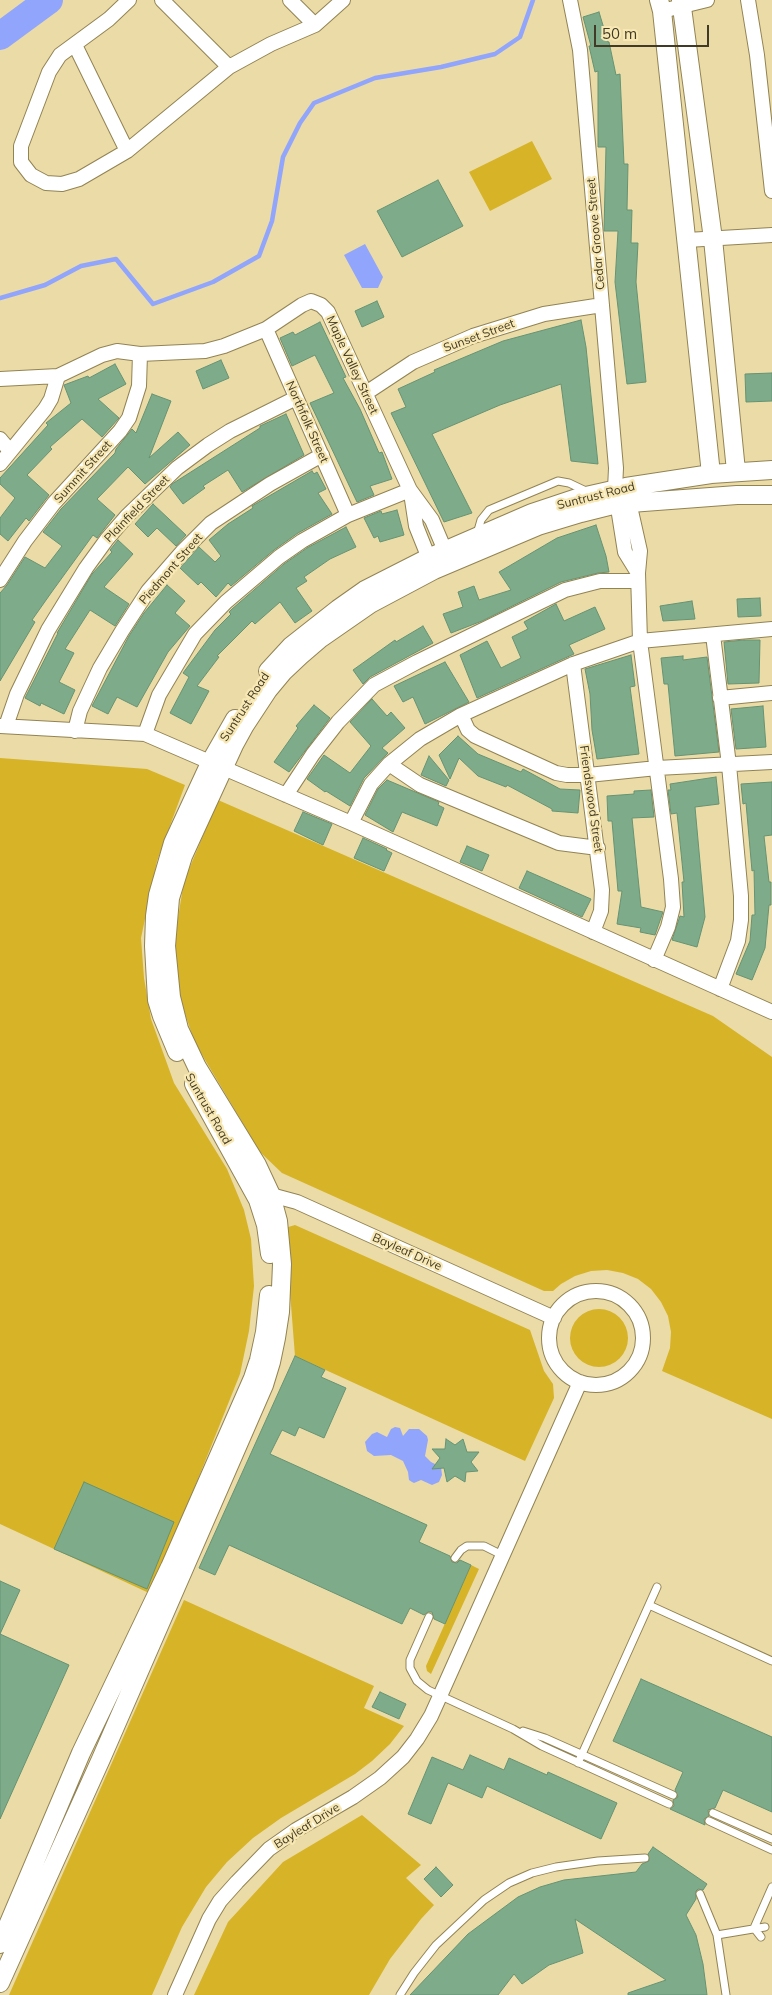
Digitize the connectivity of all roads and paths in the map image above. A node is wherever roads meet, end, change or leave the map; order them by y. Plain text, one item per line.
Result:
1 (129, 0) edge
2 (162, 0) edge
3 (290, 0) edge
4 (343, 0) edge
5 (570, 0) edge
6 (707, 0) edge
7 (748, 0) edge
8 (682, 3) edge
9 (661, 6) edge
10 (315, 25) junction
11 (75, 45) junction
12 (758, 55) junction
13 (772, 55) edge
14 (228, 67) junction
15 (768, 112) edge
16 (126, 151) junction
17 (771, 171) edge
18 (772, 191) edge
19 (772, 236) edge
20 (713, 239) junction
21 (687, 240) junction
22 (602, 305) junction
23 (266, 329) junction
24 (140, 354) junction
25 (58, 376) junction
26 (0, 379) edge
27 (366, 393) junction
28 (296, 398) junction
29 (0, 439) edge
30 (10, 451) junction
31 (322, 455) junction
32 (0, 464) edge
33 (772, 470) edge
34 (736, 471) junction
35 (711, 474) junction
36 (410, 490) junction
37 (737, 494) junction
38 (772, 495) edge
39 (622, 496) junction
40 (715, 497) junction
41 (348, 515) junction
42 (439, 560) junction
43 (638, 577) junction
44 (0, 580) edge
45 (772, 629) edge
46 (713, 634) junction
47 (640, 642) junction
48 (573, 664) junction
49 (772, 693) edge
50 (720, 698) junction
51 (461, 716) junction
52 (3, 726) edge
53 (75, 731) junction
54 (145, 734) junction
55 (772, 762) edge
56 (218, 764) junction
57 (389, 764) junction
58 (729, 765) junction
59 (657, 768) junction
60 (588, 775) junction
61 (286, 795) junction
62 (351, 823) junction
63 (598, 848) junction
64 (593, 932) junction
65 (654, 960) junction
66 (720, 988) junction
67 (772, 1012) edge
68 (264, 1197) junction
69 (554, 1318) junction
70 (580, 1382) junction
71 (504, 1556) junction
72 (455, 1558) dead end
73 (657, 1587) dead end
74 (649, 1606) junction
75 (428, 1617) dead end
76 (772, 1661) edge
77 (440, 1696) junction
78 (513, 1728) junction
79 (582, 1754) junction
80 (578, 1763) junction
81 (673, 1795) dead end
82 (669, 1804) dead end
83 (713, 1813) dead end
84 (709, 1821) dead end
85 (772, 1839) edge
86 (772, 1850) edge
87 (645, 1858) dead end
88 (772, 1887) edge
89 (700, 1894) dead end
90 (765, 1927) dead end
91 (754, 1928) junction
92 (717, 1935) junction
93 (761, 1937) dead end
94 (0, 1944) edge
95 (0, 1983) edge
96 (175, 1995) edge
97 (400, 1995) edge
98 (726, 1995) edge

1 - 11 street
2 - 14 street
3 - 10 street
4 - 10 street
5 - 22 street, Cedar Groove Street
6 - 8 street
7 - 12 street
8 - 9 street
8 - 20 street
9 - 21 street
10 - 14 street
11 - 16 street
11 - 16 street
12 - 13 street
12 - 15 street
14 - 16 street
15 - 17 street
17 - 18 street
19 - 20 street
20 - 21 street
20 - 34 street
21 - 35 street
22 - 27 street, Sunset Street
22 - 39 street, Cedar Groove Street
23 - 24 street, Maple Valley Street
23 - 27 street, Maple Valley Street
23 - 28 street, Northfolk Street
24 - 25 street, Maple Valley Street
24 - 44 street, Summit Street
25 - 26 street, Maple Valley Street
25 - 30 street
27 - 36 street, Maple Valley Street
28 - 31 street, Northfolk Street
28 - 52 street, Plainfield Street
29 - 30 street
30 - 32 street
31 - 41 street, Northfolk Street
31 - 53 street, Piedmont Street
33 - 34 street, Suntrust Road
34 - 35 street, Suntrust Road
34 - 37 street
35 - 39 street, Suntrust Road
35 - 40 street
36 - 41 street
36 - 42 street, Maple Valley Street
37 - 38 street, Suntrust Road
37 - 40 street, Suntrust Road
39 - 40 street, Suntrust Road
39 - 42 street, Suntrust Road
39 - 42 street, Suntrust Road
39 - 43 street
41 - 54 street
42 - 56 street, Suntrust Road
43 - 47 street
43 - 61 street
45 - 46 street
46 - 47 street
46 - 50 street
47 - 48 street
47 - 59 street
48 - 51 street
48 - 60 street, Friendswood Street
49 - 50 street
50 - 58 street
51 - 57 street
51 - 60 street
52 - 53 street
53 - 54 street
54 - 56 street
55 - 58 street
56 - 61 street
56 - 68 street, Suntrust Road
57 - 62 street
57 - 63 street
58 - 59 street
58 - 66 street
59 - 60 street
59 - 65 street
60 - 63 street, Friendswood Street
61 - 62 street
62 - 64 street
63 - 64 street, Friendswood Street
64 - 65 street
65 - 66 street
66 - 67 street
68 - 69 street, Bayleaf Drive
68 - 94 street
68 - 95 street
69 - 70 street
69 - 70 street
70 - 71 street, Bayleaf Drive
71 - 72 lane
71 - 77 street, Bayleaf Drive
73 - 74 lane
74 - 76 lane
74 - 79 lane
75 - 77 lane
77 - 78 lane
77 - 96 street, Bayleaf Drive
78 - 79 lane
78 - 80 lane
79 - 80 lane
79 - 81 lane
80 - 82 lane
83 - 85 lane
84 - 86 lane
87 - 97 lane
88 - 91 lane
89 - 92 lane
90 - 91 lane
91 - 92 lane
91 - 93 lane
92 - 98 lane

